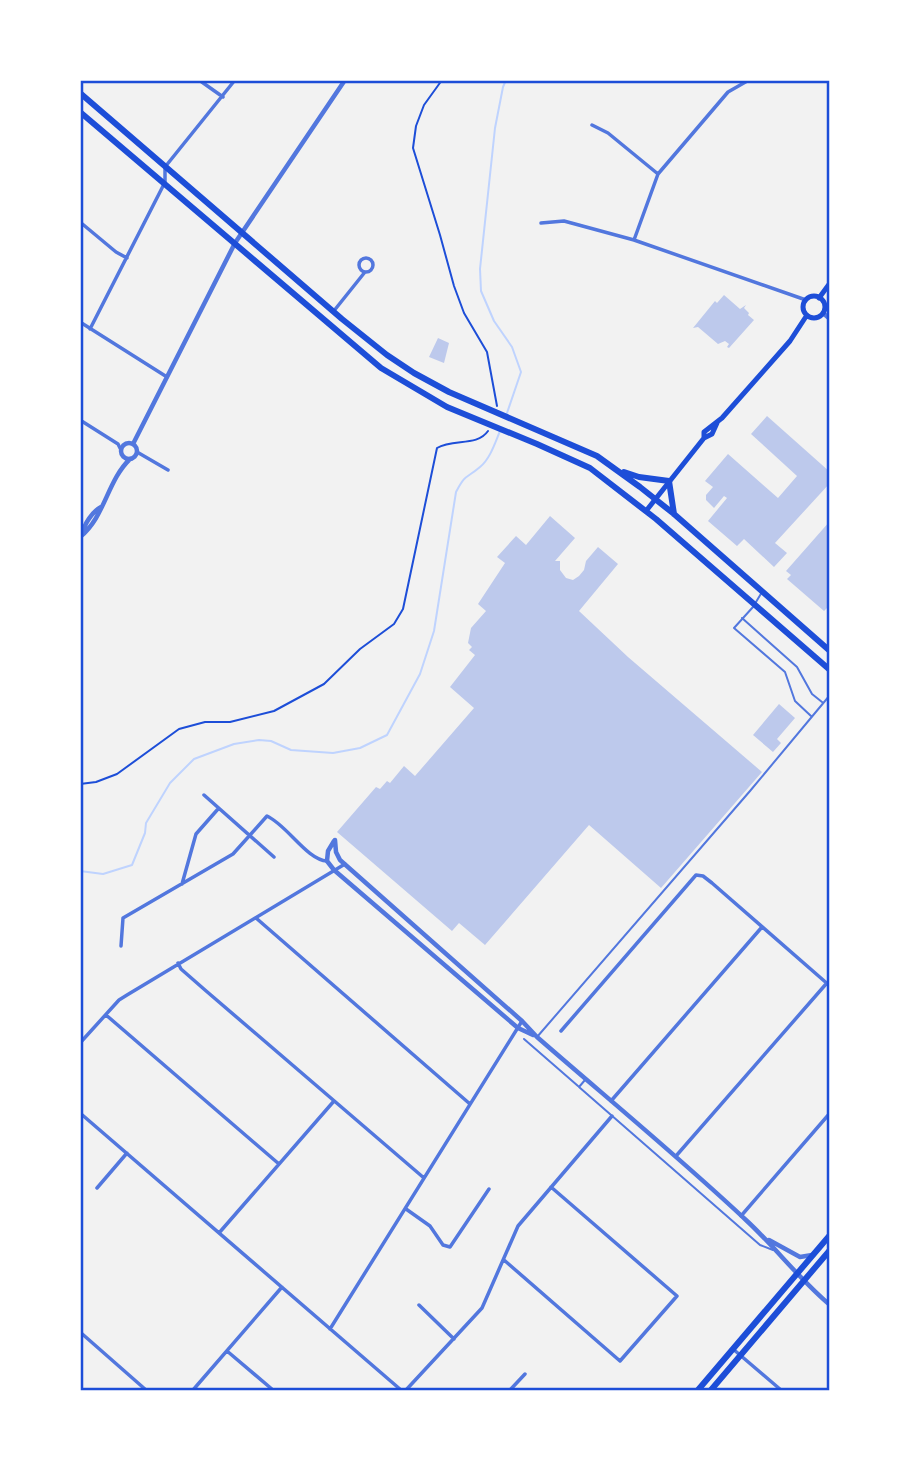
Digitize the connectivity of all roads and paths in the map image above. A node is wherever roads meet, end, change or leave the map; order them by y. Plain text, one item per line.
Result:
1 (199, 80) edge
2 (235, 80) edge
3 (345, 80) edge
4 (442, 80) edge
5 (749, 80) edge
6 (80, 93) edge
7 (223, 97) junction
8 (80, 112) edge
9 (592, 125) dead end
10 (165, 167) junction
11 (658, 174) junction
12 (165, 182) junction
13 (80, 222) edge
14 (541, 223) dead end
15 (243, 233) junction
16 (634, 240) junction
17 (235, 243) junction
18 (127, 258) junction
19 (365, 272) dead end
20 (830, 283) edge
21 (819, 298) junction
22 (806, 300) junction
23 (333, 312) junction
24 (823, 313) junction
25 (807, 315) junction
26 (830, 319) edge
27 (80, 322) edge
28 (90, 329) junction
29 (167, 377) junction
30 (498, 405) dead end
31 (80, 420) edge
32 (543, 431) junction
33 (488, 434) dead end
34 (133, 444) junction
35 (537, 444) junction
36 (121, 449) junction
37 (134, 456) junction
38 (614, 468) junction
39 (168, 470) dead end
40 (118, 472) junction
41 (668, 481) junction
42 (655, 499) junction
43 (646, 511) junction
44 (674, 514) junction
45 (81, 519) edge
46 (92, 521) junction
47 (88, 526) junction
48 (82, 536) edge
49 (762, 591) junction
50 (755, 605) junction
51 (742, 618) junction
52 (830, 651) edge
53 (830, 670) edge
54 (830, 695) edge
55 (822, 703) junction
56 (811, 716) junction
57 (80, 784) edge
58 (204, 795) dead end
59 (219, 808) junction
60 (249, 835) junction
61 (274, 857) dead end
62 (327, 861) junction
63 (343, 862) junction
64 (334, 870) junction
65 (365, 881) junction
66 (182, 884) junction
67 (362, 895) junction
68 (256, 918) junction
69 (762, 927) junction
70 (121, 946) dead end
71 (178, 963) junction
72 (828, 985) edge
73 (106, 1015) junction
74 (522, 1021) junction
75 (517, 1028) junction
76 (561, 1031) dead end
77 (537, 1037) junction
78 (524, 1039) dead end
79 (80, 1043) edge
80 (586, 1079) junction
81 (579, 1087) junction
82 (334, 1101) junction
83 (611, 1101) junction
84 (470, 1104) junction
85 (80, 1113) edge
86 (830, 1113) edge
87 (612, 1116) junction
88 (127, 1153) junction
89 (675, 1158) junction
90 (279, 1164) junction
91 (424, 1178) junction
92 (551, 1187) junction
93 (97, 1188) dead end
94 (489, 1189) dead end
95 (405, 1209) junction
96 (741, 1216) junction
97 (219, 1233) junction
98 (763, 1236) junction
99 (830, 1236) edge
100 (830, 1250) edge
101 (778, 1251) junction
102 (814, 1254) junction
103 (504, 1260) junction
104 (795, 1274) junction
105 (803, 1281) junction
106 (282, 1287) junction
107 (419, 1305) dead end
108 (830, 1305) edge
109 (330, 1329) junction
110 (80, 1332) edge
111 (454, 1339) junction
112 (733, 1349) junction
113 (228, 1351) junction
114 (741, 1356) junction
115 (525, 1374) dead end
116 (146, 1391) edge
117 (193, 1391) edge
118 (273, 1391) edge
119 (401, 1391) edge
120 (406, 1391) edge
121 (510, 1391) edge
122 (698, 1391) edge
123 (710, 1391) edge
124 (780, 1391) edge

1 - 7 street
2 - 7 street
3 - 15 street
4 - 30 path
5 - 11 street
6 - 10 main road
7 - 10 street
8 - 12 main road
9 - 11 street
10 - 12 street
10 - 15 main road
11 - 16 street
12 - 17 main road
12 - 18 street
13 - 18 street
14 - 16 street
15 - 17 street
15 - 23 main road
16 - 22 street
17 - 29 street
17 - 35 main road
18 - 28 street
19 - 23 street
20 - 21 main road
21 - 22 main road
21 - 24 main road
22 - 25 main road
23 - 32 main road
24 - 25 main road
24 - 26 street
25 - 41 main road
27 - 28 street
28 - 29 street
29 - 34 street
31 - 36 street
32 - 35 main road
32 - 38 main road
33 - 57 path
34 - 36 street
34 - 37 street
35 - 43 main road
36 - 37 street
36 - 40 street
37 - 39 street
37 - 40 street
38 - 41 main road
38 - 42 main road
40 - 46 street
41 - 42 main road
41 - 44 main road
42 - 43 main road
42 - 44 main road
43 - 50 main road
44 - 49 main road
45 - 46 street
45 - 47 street
46 - 47 street
47 - 48 street
49 - 50 lane
49 - 52 main road
50 - 51 lane
50 - 53 main road
51 - 55 lane
51 - 56 lane
54 - 55 lane
55 - 56 lane
56 - 77 lane
58 - 59 street
59 - 60 street
59 - 66 street
60 - 61 street
60 - 62 street
60 - 66 street
62 - 63 street
62 - 63 street
62 - 64 street
63 - 64 street
63 - 65 street
64 - 67 street
64 - 68 street
65 - 67 street
65 - 74 street
66 - 70 street
67 - 75 street
68 - 71 street
68 - 84 street
69 - 72 street
69 - 76 street
69 - 83 street
71 - 73 street
71 - 82 street
72 - 89 street
73 - 79 street
73 - 90 street
74 - 75 street
74 - 77 street
75 - 77 street
75 - 84 street
77 - 80 street
78 - 81 lane
80 - 81 lane
80 - 83 street
81 - 87 lane
82 - 90 street
82 - 91 street
83 - 89 street
84 - 91 street
85 - 88 street
86 - 96 street
87 - 92 street
87 - 101 lane
88 - 93 street
88 - 97 street
89 - 96 street
90 - 97 street
91 - 95 street
92 - 103 street
92 - 103 street
94 - 95 street
95 - 109 street
96 - 98 street
97 - 106 street
98 - 101 street
98 - 102 street
99 - 102 main road
100 - 105 main road
101 - 104 street
102 - 104 main road
103 - 111 street
104 - 105 street
104 - 112 main road
105 - 108 street
105 - 114 main road
106 - 109 street
106 - 113 street
107 - 111 street
109 - 119 street
110 - 116 street
111 - 120 street
112 - 114 street
112 - 122 main road
113 - 117 street
113 - 118 street
114 - 123 main road
114 - 124 street
115 - 121 street

